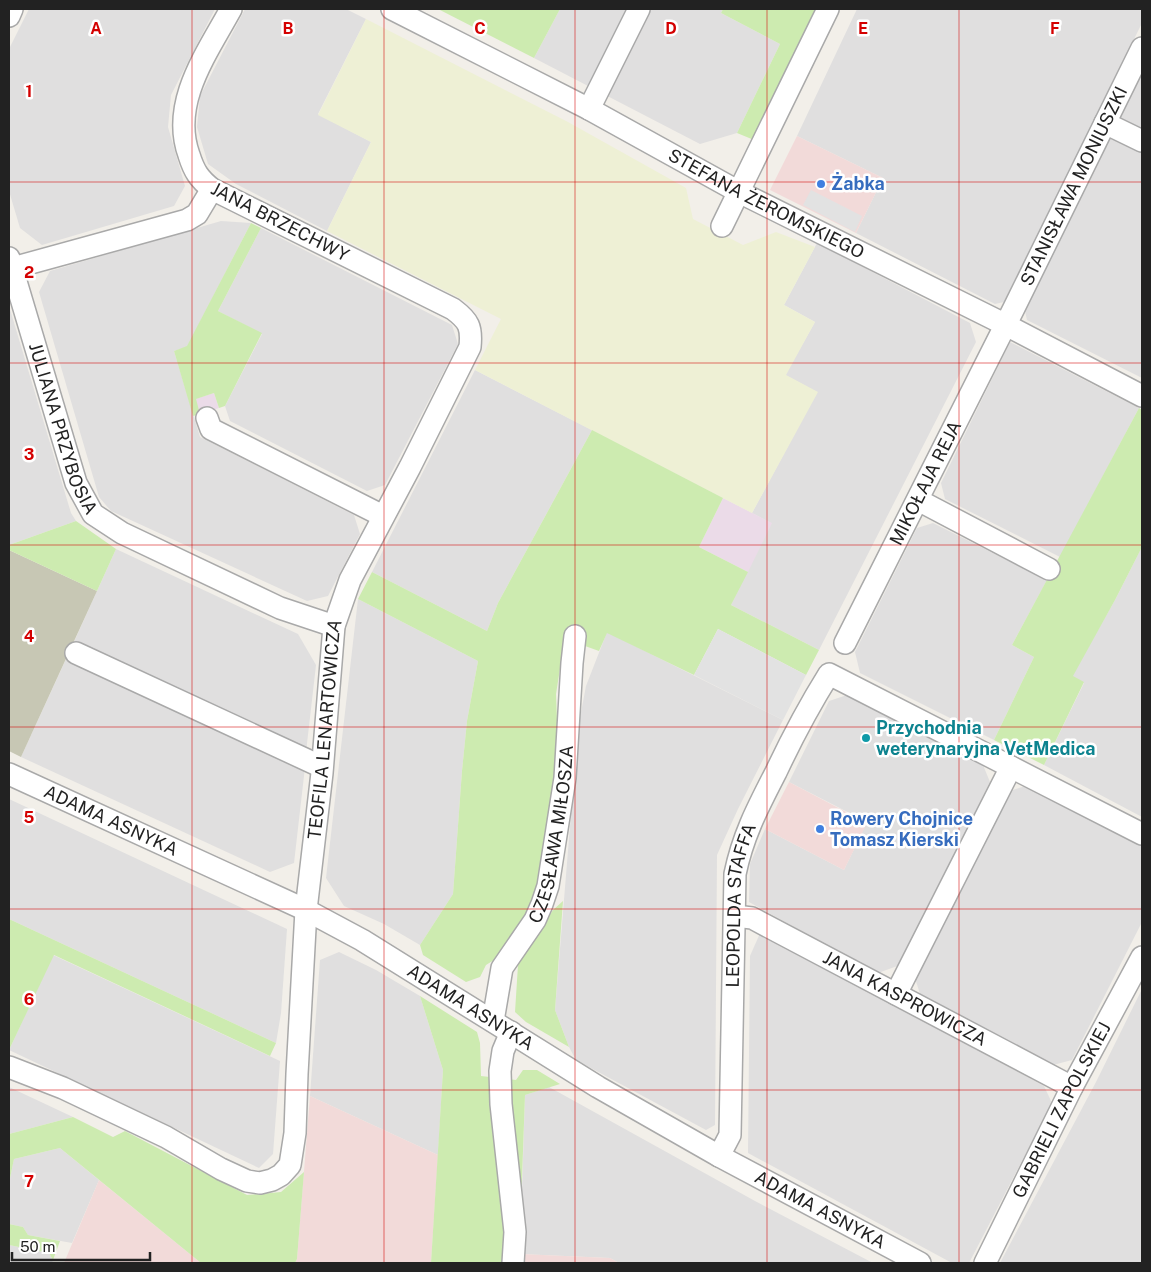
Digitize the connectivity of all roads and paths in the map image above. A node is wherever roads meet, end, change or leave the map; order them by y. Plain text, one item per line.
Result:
1 (12, 9) edge
2 (231, 9) edge
3 (392, 9) edge
4 (639, 9) edge
5 (828, 9) edge
6 (9, 16) edge
7 (1142, 48) edge
8 (589, 109) junction
9 (1105, 122) junction
10 (1142, 141) edge
11 (212, 189) junction
12 (739, 192) junction
13 (722, 226) dead end
14 (10, 265) edge
15 (469, 323) joint
16 (1006, 325) junction
17 (1142, 396) edge
18 (207, 418) dead end
19 (918, 500) junction
20 (383, 516) junction
21 (1049, 569) dead end
22 (334, 626) junction
23 (575, 636) dead end
24 (845, 643) dead end
25 (76, 653) dead end
26 (322, 767) junction
27 (1011, 767) junction
28 (9, 774) edge
29 (1142, 834) edge
30 (306, 910) junction
31 (735, 916) junction
32 (1142, 957) edge
33 (896, 994) junction
34 (502, 1026) junction
35 (9, 1067) edge
36 (1072, 1087) junction
37 (719, 1156) junction
38 (513, 1263) edge
39 (920, 1263) edge
40 (984, 1263) edge

1 - 6 street
2 - 11 street, JANA BRZECHWY
3 - 8 street, STEFANA ŻEROMSKIEGO
4 - 8 street
5 - 12 street
7 - 9 street, STANISŁAWA MONIUSZKI
8 - 12 street, STEFANA ŻEROMSKIEGO
9 - 10 street
9 - 16 street, STANISŁAWA MONIUSZKI
11 - 14 street
11 - 15 street, JANA BRZECHWY
12 - 13 street
12 - 16 street, STEFANA ŻEROMSKIEGO
14 - 22 street, JULIANA PRZYBOSIA
15 - 20 street, TEOFILA LENARTOWICZA
16 - 17 street, STEFANA ŻEROMSKIEGO
16 - 19 street, MIKOŁAJA REJA
18 - 20 street
19 - 21 street
19 - 24 street, MIKOŁAJA REJA
20 - 22 street, TEOFILA LENARTOWICZA
22 - 26 street, TEOFILA LENARTOWICZA
23 - 34 street, CZESŁAWA MIŁOSZA
25 - 26 street
26 - 30 street, TEOFILA LENARTOWICZA
27 - 29 street
27 - 31 street, LEOPOLDA STAFFA
27 - 33 street
28 - 30 street, ADAMA ASNYKA
30 - 34 street, ADAMA ASNYKA
30 - 35 street, TEOFILA LENARTOWICZA
31 - 33 street, JANA KASPROWICZA
31 - 37 street, LEOPOLDA STAFFA
32 - 36 street, GABRIELI ZAPOLSKIEJ
33 - 36 street, JANA KASPROWICZA
34 - 37 street, ADAMA ASNYKA
34 - 38 street, CZESŁAWA MIŁOSZA
36 - 40 street, GABRIELI ZAPOLSKIEJ
37 - 39 street, ADAMA ASNYKA

